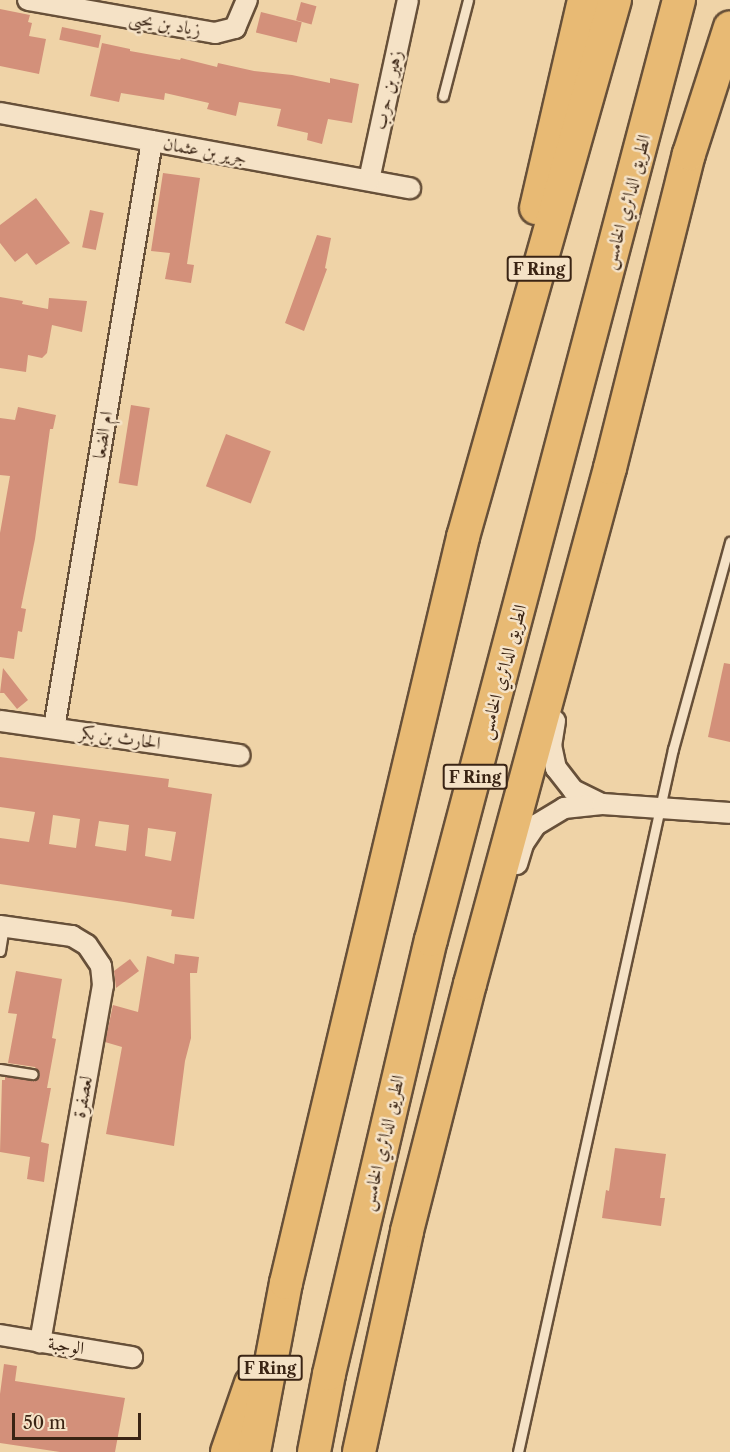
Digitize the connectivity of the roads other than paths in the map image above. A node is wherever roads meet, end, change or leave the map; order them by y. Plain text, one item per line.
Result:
1 (28, 0) edge
2 (247, 0) edge
3 (408, 0) edge
4 (468, 0) edge
5 (584, 0) edge
6 (615, 0) edge
7 (679, 0) edge
8 (696, 0) edge
9 (730, 27) edge
10 (443, 96) dead end
11 (653, 106) junction
12 (1, 117) edge
13 (152, 141) junction
14 (369, 180) junction
15 (410, 188) dead end
16 (463, 537) junction
17 (589, 540) junction
18 (730, 542) edge
19 (0, 721) edge
20 (54, 728) junction
21 (240, 755) dead end
22 (602, 804) junction
23 (660, 808) junction
24 (730, 813) edge
25 (2, 926) edge
26 (0, 951) edge
27 (470, 984) junction
28 (0, 1069) edge
29 (33, 1074) dead end
30 (286, 1283) junction
31 (0, 1335) edge
32 (40, 1342) junction
33 (132, 1357) dead end
34 (227, 1452) edge
35 (254, 1452) edge
36 (314, 1452) edge
37 (359, 1452) edge
38 (518, 1452) edge

1 - 2 street, زياد بن يحيى
3 - 14 street, زهير بن حرب
4 - 10 lane
5 - 16 highway
6 - 16 highway, F Ring
7 - 11 highway, الطريق الدائري الخامس / F Ring
8 - 11 highway
9 - 17 highway
11 - 36 highway, الطريق الدائري الخامس / F Ring
12 - 13 street, جرير بن عثمان
13 - 14 street, جرير بن عثمان
13 - 20 street, ام الضعا
14 - 15 street, جرير بن عثمان
16 - 30 highway, F Ring
17 - 22 street
17 - 27 highway
18 - 23 lane
19 - 20 street, الحارث بن بكر
20 - 21 street, الحارث بن بكر
22 - 23 street
22 - 27 street
23 - 24 street
23 - 38 lane
25 - 26 lane
25 - 32 street, لعصفرة
27 - 37 highway
28 - 29 lane
30 - 34 highway
30 - 35 highway, F Ring
31 - 32 street, الوجبة
32 - 33 street, الوجبة

